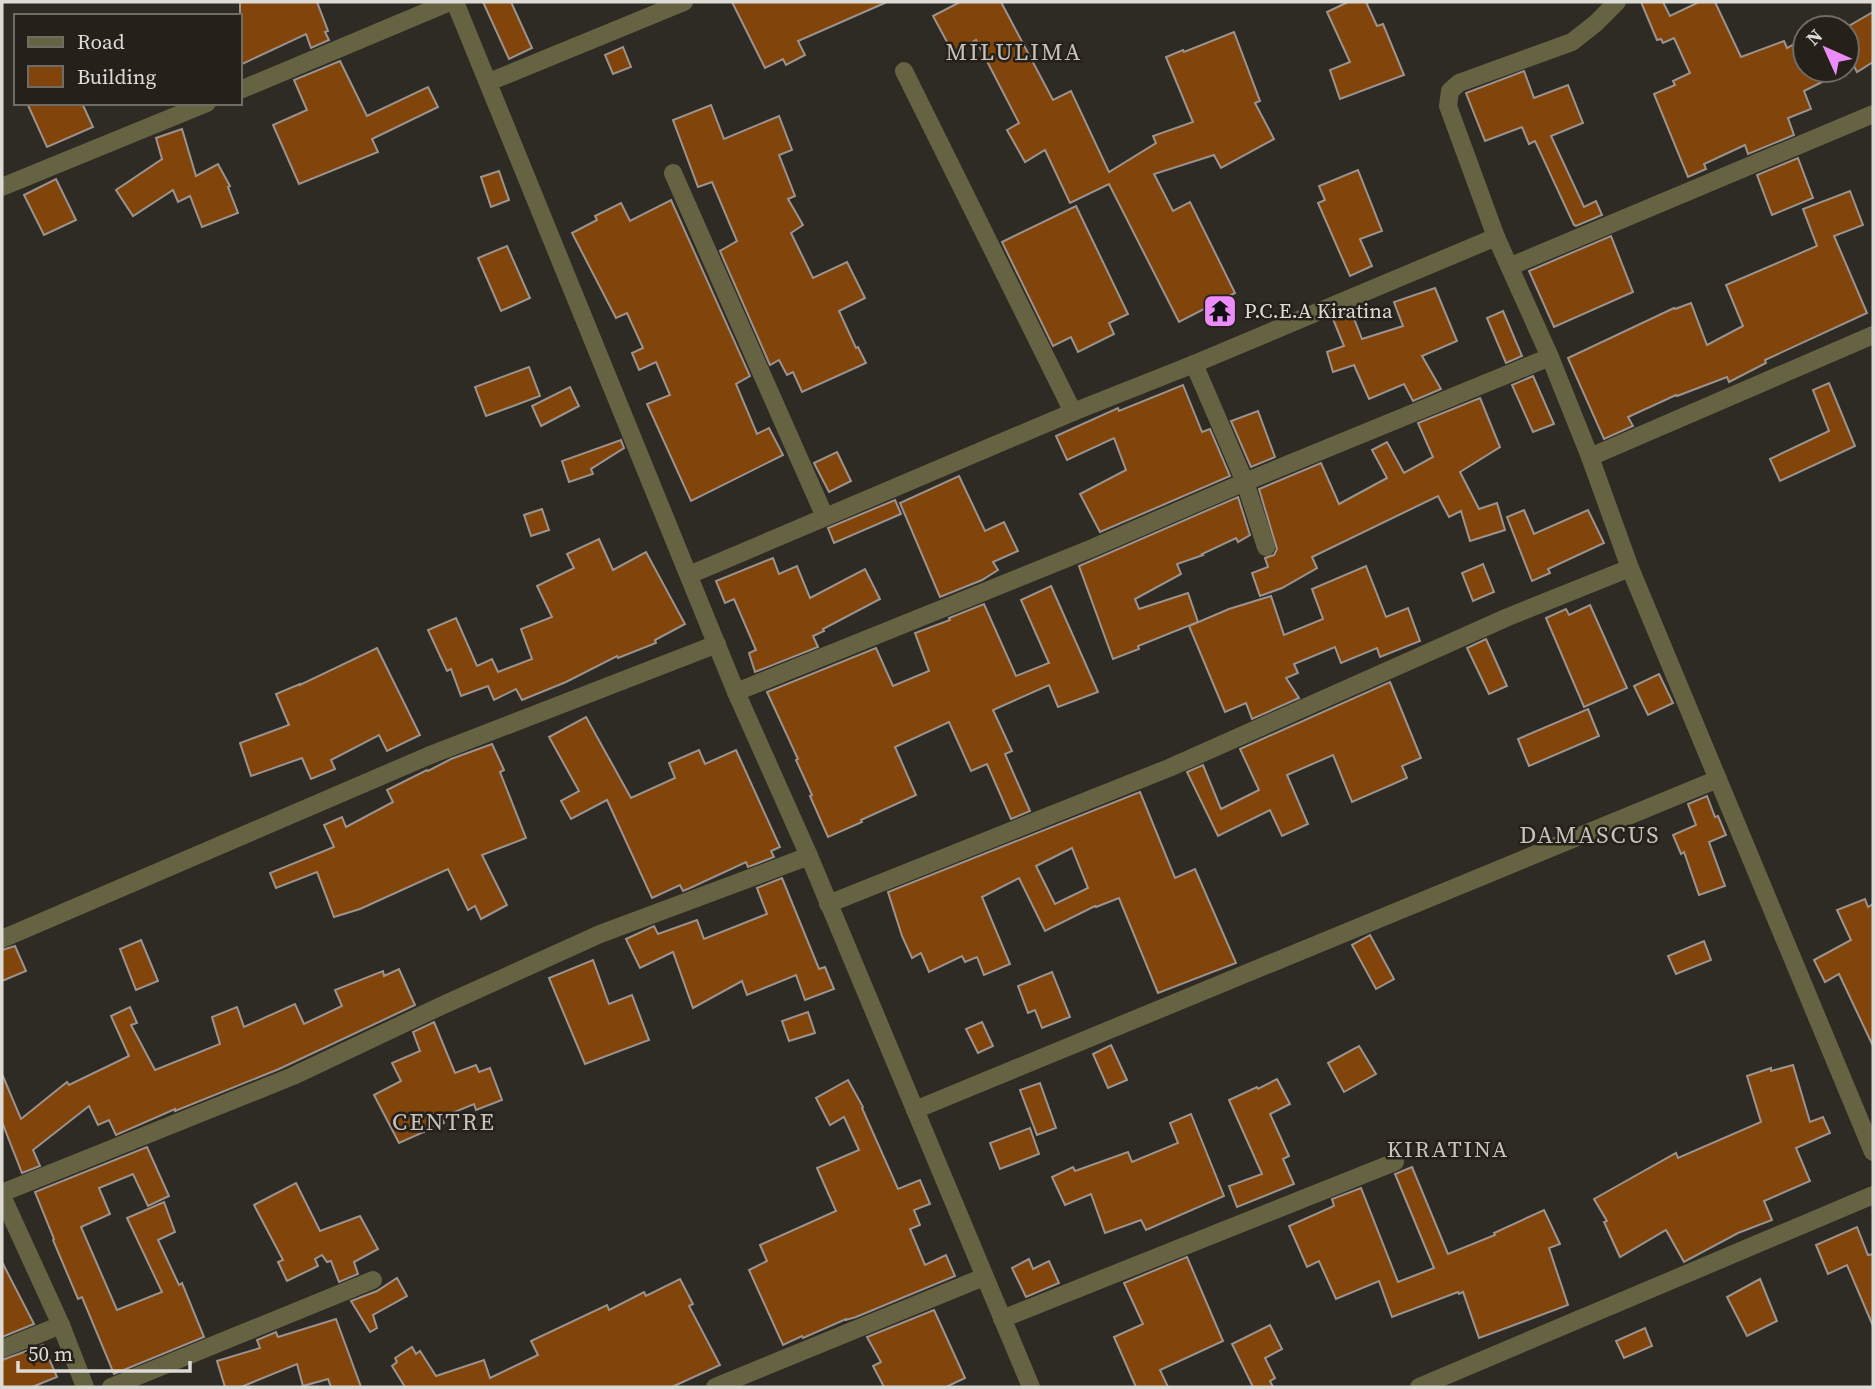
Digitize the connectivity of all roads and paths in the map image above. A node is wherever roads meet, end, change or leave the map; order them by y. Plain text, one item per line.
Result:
1 (450, 2) edge
2 (456, 2) edge
3 (684, 2) edge
4 (1616, 2) edge
5 (904, 71) dead end
6 (489, 82) junction
7 (242, 89) edge
8 (202, 105) edge
9 (1873, 114) edge
10 (673, 173) dead end
11 (2, 187) edge
12 (1496, 237) junction
13 (1511, 266) junction
14 (1873, 335) edge
15 (1550, 357) junction
16 (1194, 364) junction
17 (1073, 412) junction
18 (1590, 457) junction
19 (1245, 482) junction
20 (825, 517) junction
21 (1266, 547) dead end
22 (1630, 568) junction
23 (690, 575) junction
24 (717, 644) junction
25 (737, 692) junction
26 (1718, 779) junction
27 (808, 856) junction
28 (828, 904) junction
29 (2, 939) edge
30 (915, 1110) junction
31 (1873, 1152) edge
32 (1395, 1162) dead end
33 (2, 1194) edge
34 (1873, 1195) edge
35 (984, 1277) junction
36 (373, 1280) dead end
37 (1002, 1319) junction
38 (61, 1325) junction
39 (2, 1349) edge
40 (85, 1387) edge
41 (111, 1387) edge
42 (715, 1387) edge
43 (1031, 1387) edge
44 (1419, 1387) edge

1 - 7 street
2 - 6 street
3 - 6 street
4 - 12 street
5 - 17 street
6 - 23 street
8 - 11 street
9 - 13 street
10 - 20 street
12 - 13 street
12 - 16 street
13 - 15 street
14 - 18 street
15 - 18 street
15 - 19 street
16 - 17 street
16 - 19 street
17 - 20 street
18 - 22 street
19 - 21 street
19 - 25 street
20 - 23 street
22 - 26 street
22 - 28 street
23 - 24 street
24 - 25 street
24 - 29 street
25 - 27 street
26 - 30 street
26 - 31 street
27 - 28 street
27 - 33 street
28 - 30 street
30 - 35 street
32 - 37 street
33 - 38 street
34 - 44 street
35 - 37 street
35 - 42 street
36 - 41 street
37 - 43 street
38 - 39 street
38 - 40 street

